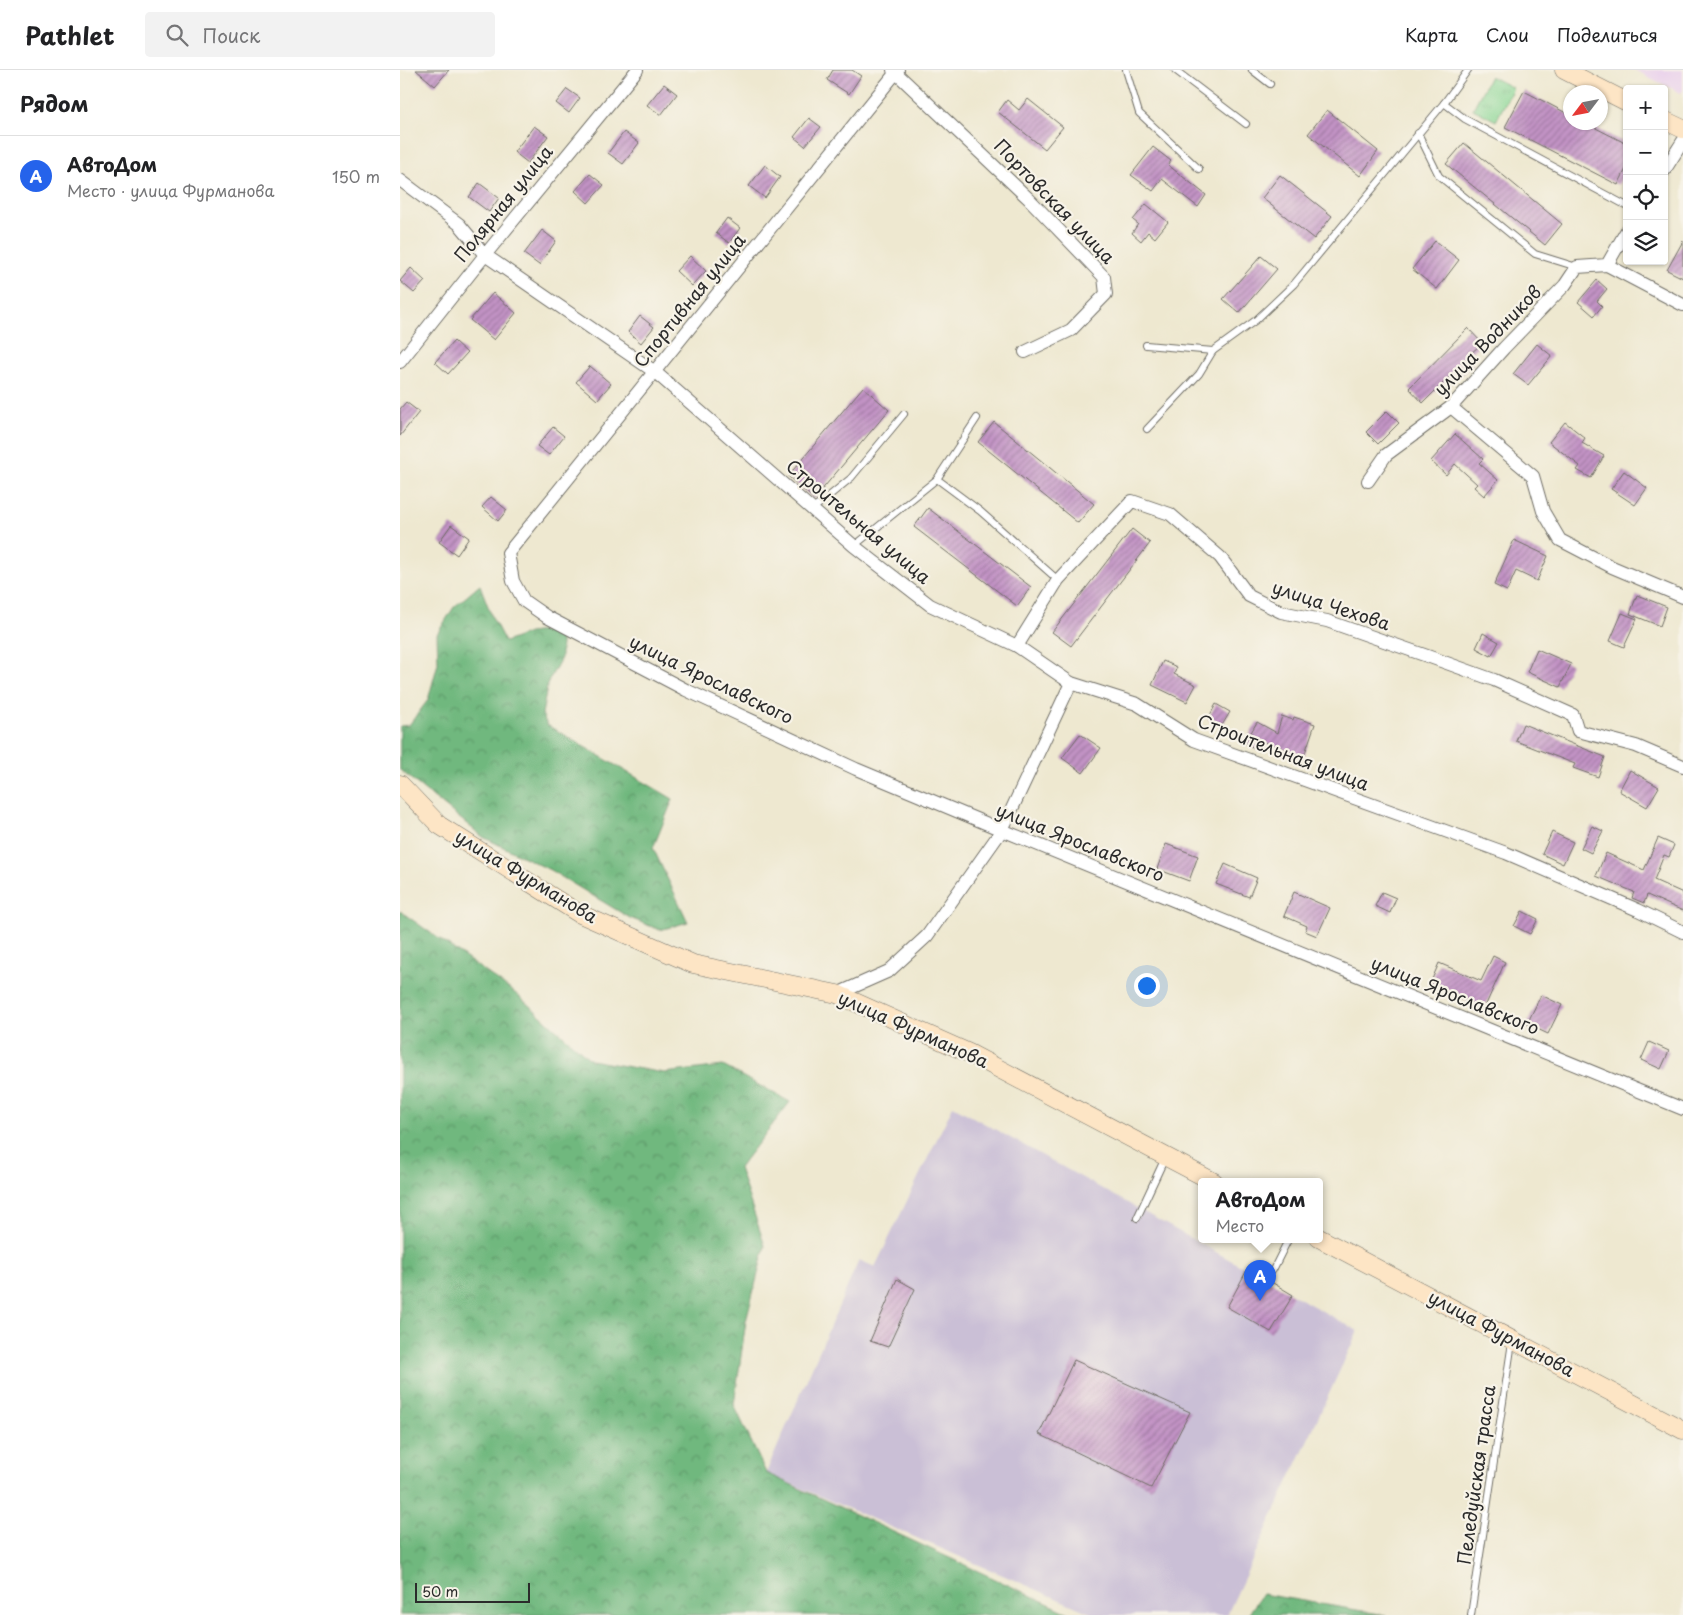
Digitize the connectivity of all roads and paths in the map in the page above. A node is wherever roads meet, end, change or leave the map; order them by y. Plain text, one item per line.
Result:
1 (638, 70) edge
2 (1126, 70) edge
3 (1174, 70) edge
4 (1252, 70) edge
5 (1468, 70) edge
6 (1564, 70) edge
7 (896, 71) edge
8 (1583, 75) edge
9 (1270, 84) dead end
10 (1623, 100) edge
11 (1444, 102) junction
12 (1668, 122) edge
13 (1246, 124) dead end
14 (1683, 129) edge
15 (1418, 133) junction
16 (1683, 141) edge
17 (1668, 165) edge
18 (1198, 169) dead end
19 (400, 180) edge
20 (1623, 204) edge
21 (1623, 237) edge
22 (485, 255) junction
23 (1607, 265) junction
24 (1577, 267) junction
25 (1683, 305) edge
26 (1146, 345) dead end
27 (1212, 350) junction
28 (1025, 352) dead end
29 (400, 362) edge
30 (655, 372) junction
31 (1451, 406) junction
32 (904, 414) dead end
33 (978, 418) dead end
34 (1147, 429) dead end
35 (937, 479) junction
36 (1368, 481) dead end
37 (813, 509) junction
38 (854, 546) junction
39 (508, 553) joint
40 (1058, 580) junction
41 (1683, 597) edge
42 (1017, 646) junction
43 (1071, 683) junction
44 (1683, 766) edge
45 (400, 784) edge
46 (1002, 830) junction
47 (1683, 932) edge
48 (837, 994) junction
49 (1683, 1109) edge
50 (1165, 1156) junction
51 (1206, 1178) edge
52 (1137, 1218) dead end
53 (1323, 1240) edge
54 (1286, 1243) edge
55 (1273, 1270) dead end
56 (1512, 1339) junction
57 (1683, 1430) edge
58 (1471, 1615) edge

1 - 22 street, Полярная улица
2 - 18 lane
3 - 13 lane
4 - 9 lane
5 - 11 lane
6 - 8 main road
7 - 28 street, Портовская улица
7 - 30 street, Спортивная улица
8 - 10 main road
11 - 15 lane
11 - 20 lane
12 - 14 main road
15 - 24 lane
15 - 27 lane
16 - 17 street
19 - 22 street, Строительная улица
21 - 23 street
22 - 29 street, Полярная улица
22 - 30 street, Строительная улица
23 - 24 street
23 - 25 street
24 - 31 street, улица Водников
26 - 27 lane
27 - 34 lane
30 - 37 street, Строительная улица
30 - 39 street, Спортивная улица
31 - 36 street, улица Водников
31 - 41 street
32 - 37 lane
33 - 35 lane
35 - 38 lane
35 - 40 lane
37 - 38 street, Строительная улица
38 - 42 street, Строительная улица
39 - 46 street, улица Ярославского
40 - 42 street, улица Чехова
40 - 44 street, улица Чехова
42 - 43 street, Строительная улица
43 - 46 street
43 - 47 street, Строительная улица
45 - 48 main road, улица Фурманова
46 - 48 street
46 - 49 street, улица Ярославского
48 - 50 main road, улица Фурманова
50 - 51 main road, улица Фурманова
50 - 52 lane
53 - 56 main road, улица Фурманова
54 - 55 lane
56 - 57 main road, улица Фурманова
56 - 58 lane, Пеледуйская трасса

